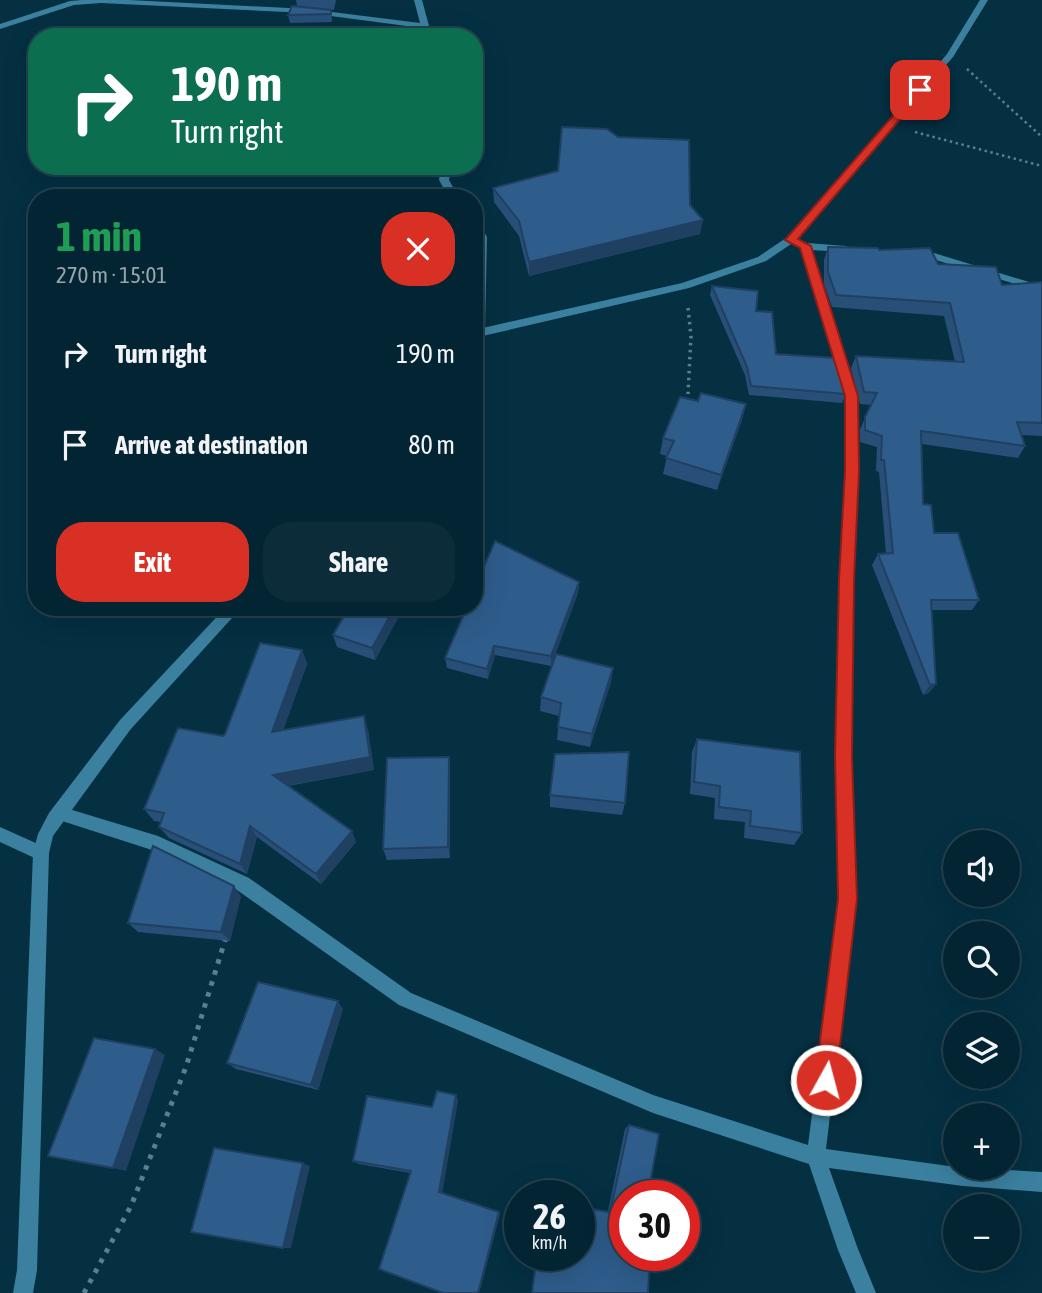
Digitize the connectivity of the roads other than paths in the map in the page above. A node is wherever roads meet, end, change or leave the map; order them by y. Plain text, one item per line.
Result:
1 (418, 0) edge
2 (984, 0) edge
3 (425, 26) joint
4 (0, 27) edge
5 (798, 243) junction
6 (861, 250) edge
7 (902, 253) edge
8 (1042, 289) edge
9 (483, 331) edge
10 (227, 616) edge
11 (59, 813) junction
12 (0, 834) edge
13 (41, 853) junction
14 (816, 1157) junction
15 (1042, 1182) edge
16 (23, 1293) edge
17 (866, 1293) edge

1 - 3 street
2 - 5 street
3 - 4 street
5 - 6 street
5 - 9 street
5 - 14 street
7 - 8 street
10 - 11 street
11 - 13 street
11 - 14 street
12 - 13 street
13 - 16 street
14 - 15 street
14 - 17 street

